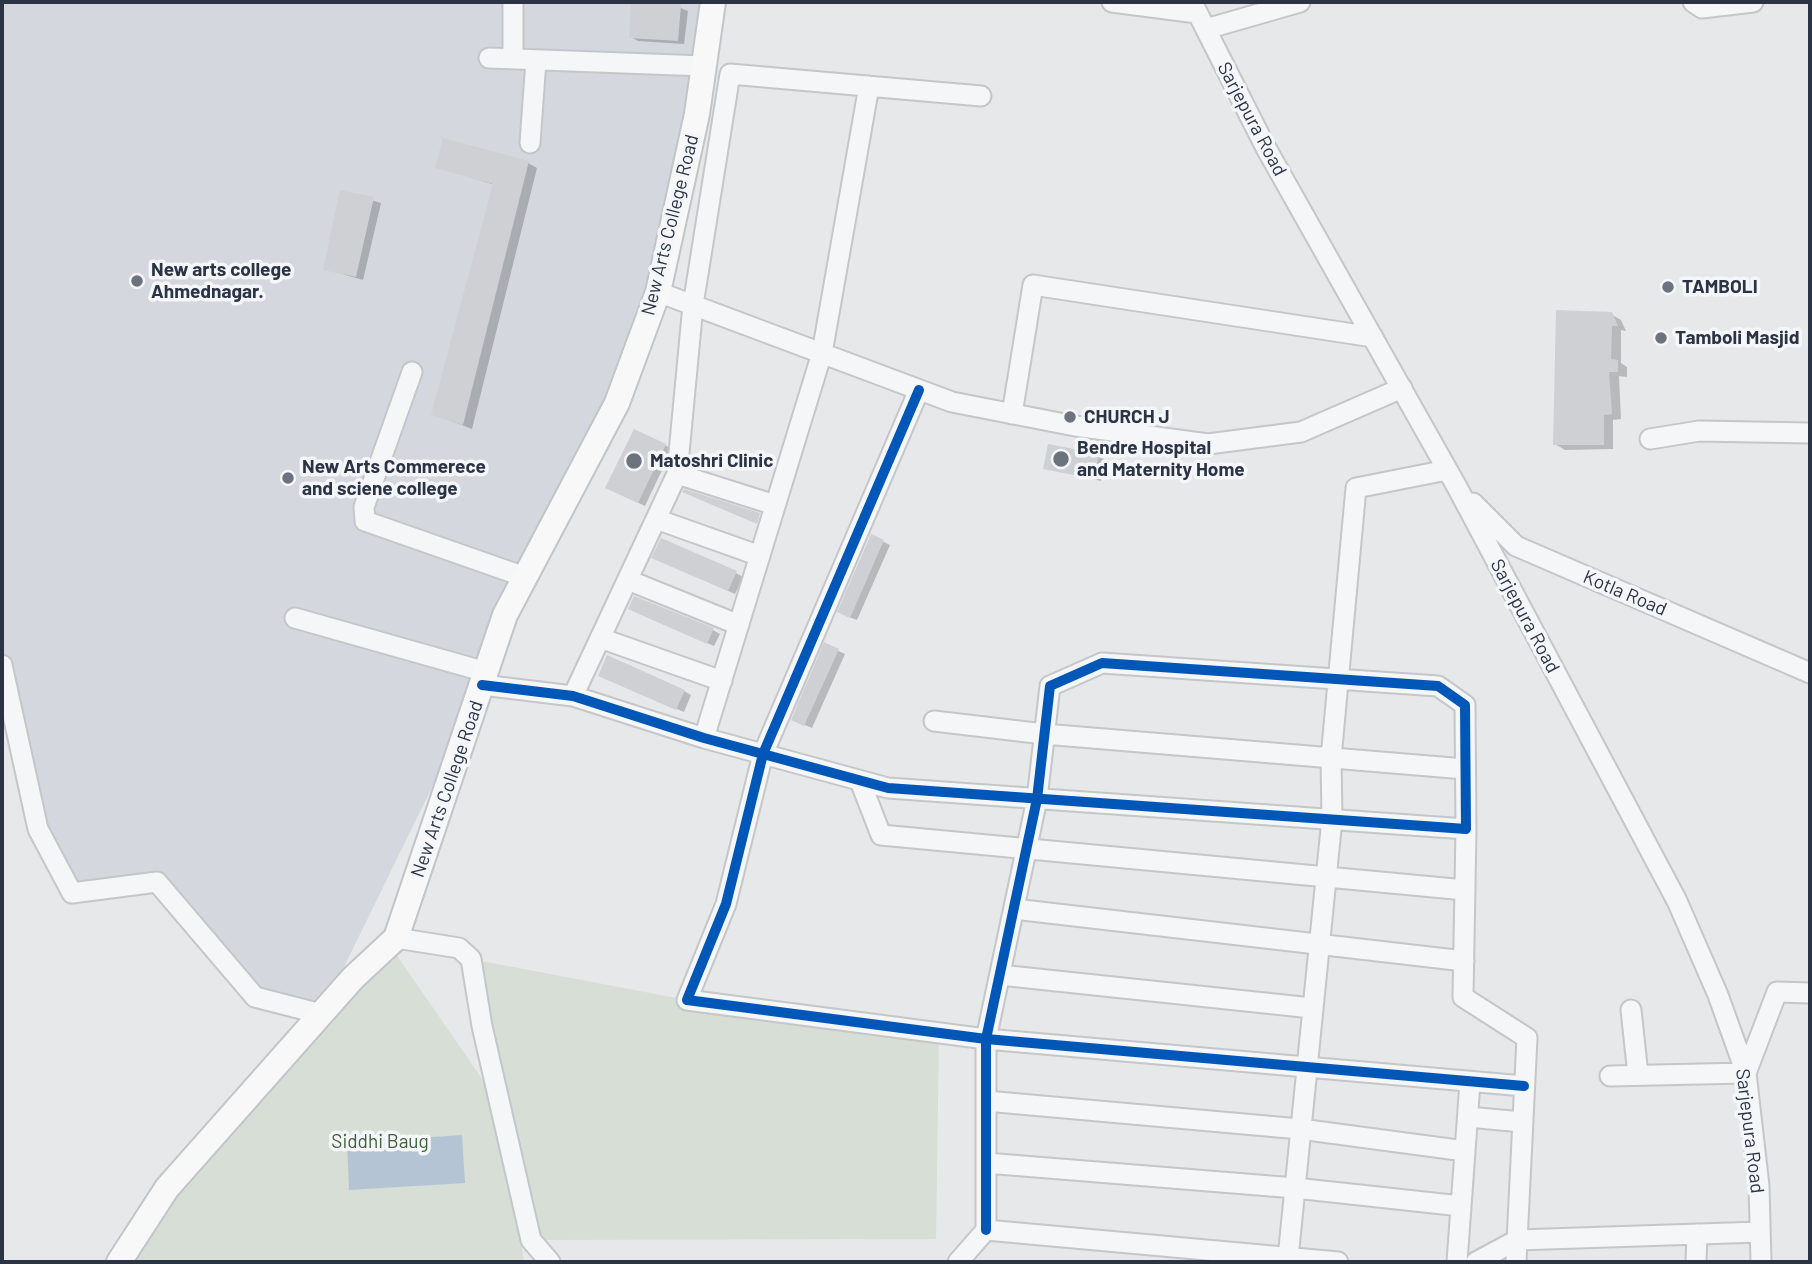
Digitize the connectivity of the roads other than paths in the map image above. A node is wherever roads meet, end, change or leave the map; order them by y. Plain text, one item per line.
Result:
1 (513, 2) edge
2 (1112, 2) edge
3 (1300, 2) edge
4 (1693, 2) edge
5 (1753, 2) edge
6 (711, 3) edge
7 (1198, 15) edge
8 (489, 58) dead end
9 (513, 59) junction
10 (536, 60) junction
11 (704, 66) junction
12 (869, 86) junction
13 (981, 96) dead end
14 (530, 143) dead end
15 (658, 292) junction
16 (694, 305) junction
17 (1373, 337) junction
18 (822, 353) junction
19 (412, 372) dead end
20 (1402, 388) junction
21 (919, 390) junction
22 (1012, 414) junction
23 (1810, 433) edge
24 (1650, 439) dead end
25 (1447, 470) junction
26 (677, 474) junction
27 (1457, 487) junction
28 (775, 505) junction
29 (656, 519) junction
30 (760, 556) junction
31 (525, 577) junction
32 (628, 580) junction
33 (295, 618) dead end
34 (739, 625) junction
35 (600, 638) junction
36 (2, 665) edge
37 (1810, 673) edge
38 (484, 678) junction
39 (1337, 679) junction
40 (722, 681) junction
41 (573, 696) junction
42 (934, 721) dead end
43 (1044, 734) junction
44 (704, 738) junction
45 (763, 754) junction
46 (1331, 758) junction
47 (1465, 769) junction
48 (860, 781) junction
49 (1037, 799) junction
50 (1332, 819) junction
51 (1466, 829) junction
52 (1026, 850) junction
53 (1325, 878) junction
54 (1465, 890) junction
55 (1014, 909) junction
56 (396, 938) junction
57 (1318, 944) junction
58 (1464, 961) junction
59 (1000, 975) junction
60 (1810, 993) edge
61 (1312, 1009) junction
62 (1631, 1010) dead end
63 (321, 1014) junction
64 (986, 1039) junction
65 (1306, 1067) junction
66 (1746, 1073) junction
67 (1638, 1075) junction
68 (1610, 1076) dead end
69 (1470, 1082) junction
70 (1524, 1086) junction
71 (986, 1101) junction
72 (1468, 1117) junction
73 (1522, 1122) junction
74 (1300, 1129) junction
75 (1465, 1151) junction
76 (986, 1163) junction
77 (1295, 1188) junction
78 (1461, 1206) junction
79 (986, 1230) junction
80 (1760, 1233) junction
81 (1697, 1234) junction
82 (1517, 1240) junction
83 (1288, 1258) junction
84 (119, 1262) edge
85 (550, 1262) edge
86 (958, 1262) edge
87 (1338, 1262) edge
88 (1457, 1262) edge
89 (1476, 1262) edge
90 (1516, 1262) edge
91 (1696, 1262) edge
92 (1761, 1262) edge

1 - 9 street
2 - 7 street
3 - 7 street
4 - 5 street
6 - 11 main road, New Arts College Road
7 - 17 street, Sarjepura Road
8 - 9 street
9 - 10 street
10 - 11 street
10 - 14 street
11 - 15 main road, New Arts College Road
12 - 13 street
12 - 16 street
12 - 18 street
15 - 16 street
15 - 31 main road, New Arts College Road
16 - 18 street
16 - 26 street
17 - 20 street, Sarjepura Road
17 - 22 street
18 - 21 street
18 - 28 street
19 - 31 street
20 - 22 street
20 - 25 street, Sarjepura Road
21 - 22 street
21 - 45 street
23 - 24 street
25 - 27 street, Sarjepura Road
25 - 39 street
26 - 28 street
26 - 29 street
27 - 37 street, Kotla Road
27 - 66 street, Sarjepura Road
28 - 30 street
29 - 30 street
29 - 32 street
30 - 34 street
31 - 38 main road, New Arts College Road
32 - 34 street
32 - 35 street
33 - 38 street
34 - 40 street
35 - 40 street
35 - 41 street
36 - 63 street
38 - 41 street
38 - 56 main road, New Arts College Road
39 - 43 street
39 - 46 street
39 - 47 street
40 - 44 street
41 - 44 street
42 - 43 street
43 - 46 street
43 - 49 street
44 - 45 street
45 - 48 street
45 - 64 street
46 - 47 street
46 - 50 street
47 - 51 street
48 - 49 street
48 - 52 street
49 - 50 street
49 - 52 street
50 - 51 street
50 - 53 street
51 - 54 street
52 - 53 street
52 - 55 street
53 - 54 street
53 - 57 street
54 - 58 street
55 - 57 street
55 - 59 street
56 - 63 main road, New Arts College Road
56 - 85 street
57 - 58 street
57 - 61 street
58 - 70 street
59 - 61 street
59 - 64 street
60 - 66 street
61 - 65 street
62 - 67 street
63 - 84 main road, New Arts College Road
64 - 65 street
64 - 71 street
65 - 69 street
65 - 74 street
66 - 67 street
66 - 80 street, Sarjepura Road
67 - 68 street
69 - 70 street
69 - 72 street
70 - 73 street
71 - 74 street
71 - 76 street
72 - 73 street
72 - 75 street
73 - 82 street
74 - 75 street
74 - 77 street
75 - 78 street
76 - 77 street
76 - 79 street
77 - 78 street
77 - 83 street
78 - 88 street
79 - 83 street
79 - 86 street
80 - 81 street
80 - 92 street, Sarjepura Road
81 - 82 street
81 - 91 street
82 - 89 street
82 - 90 street
83 - 87 street

